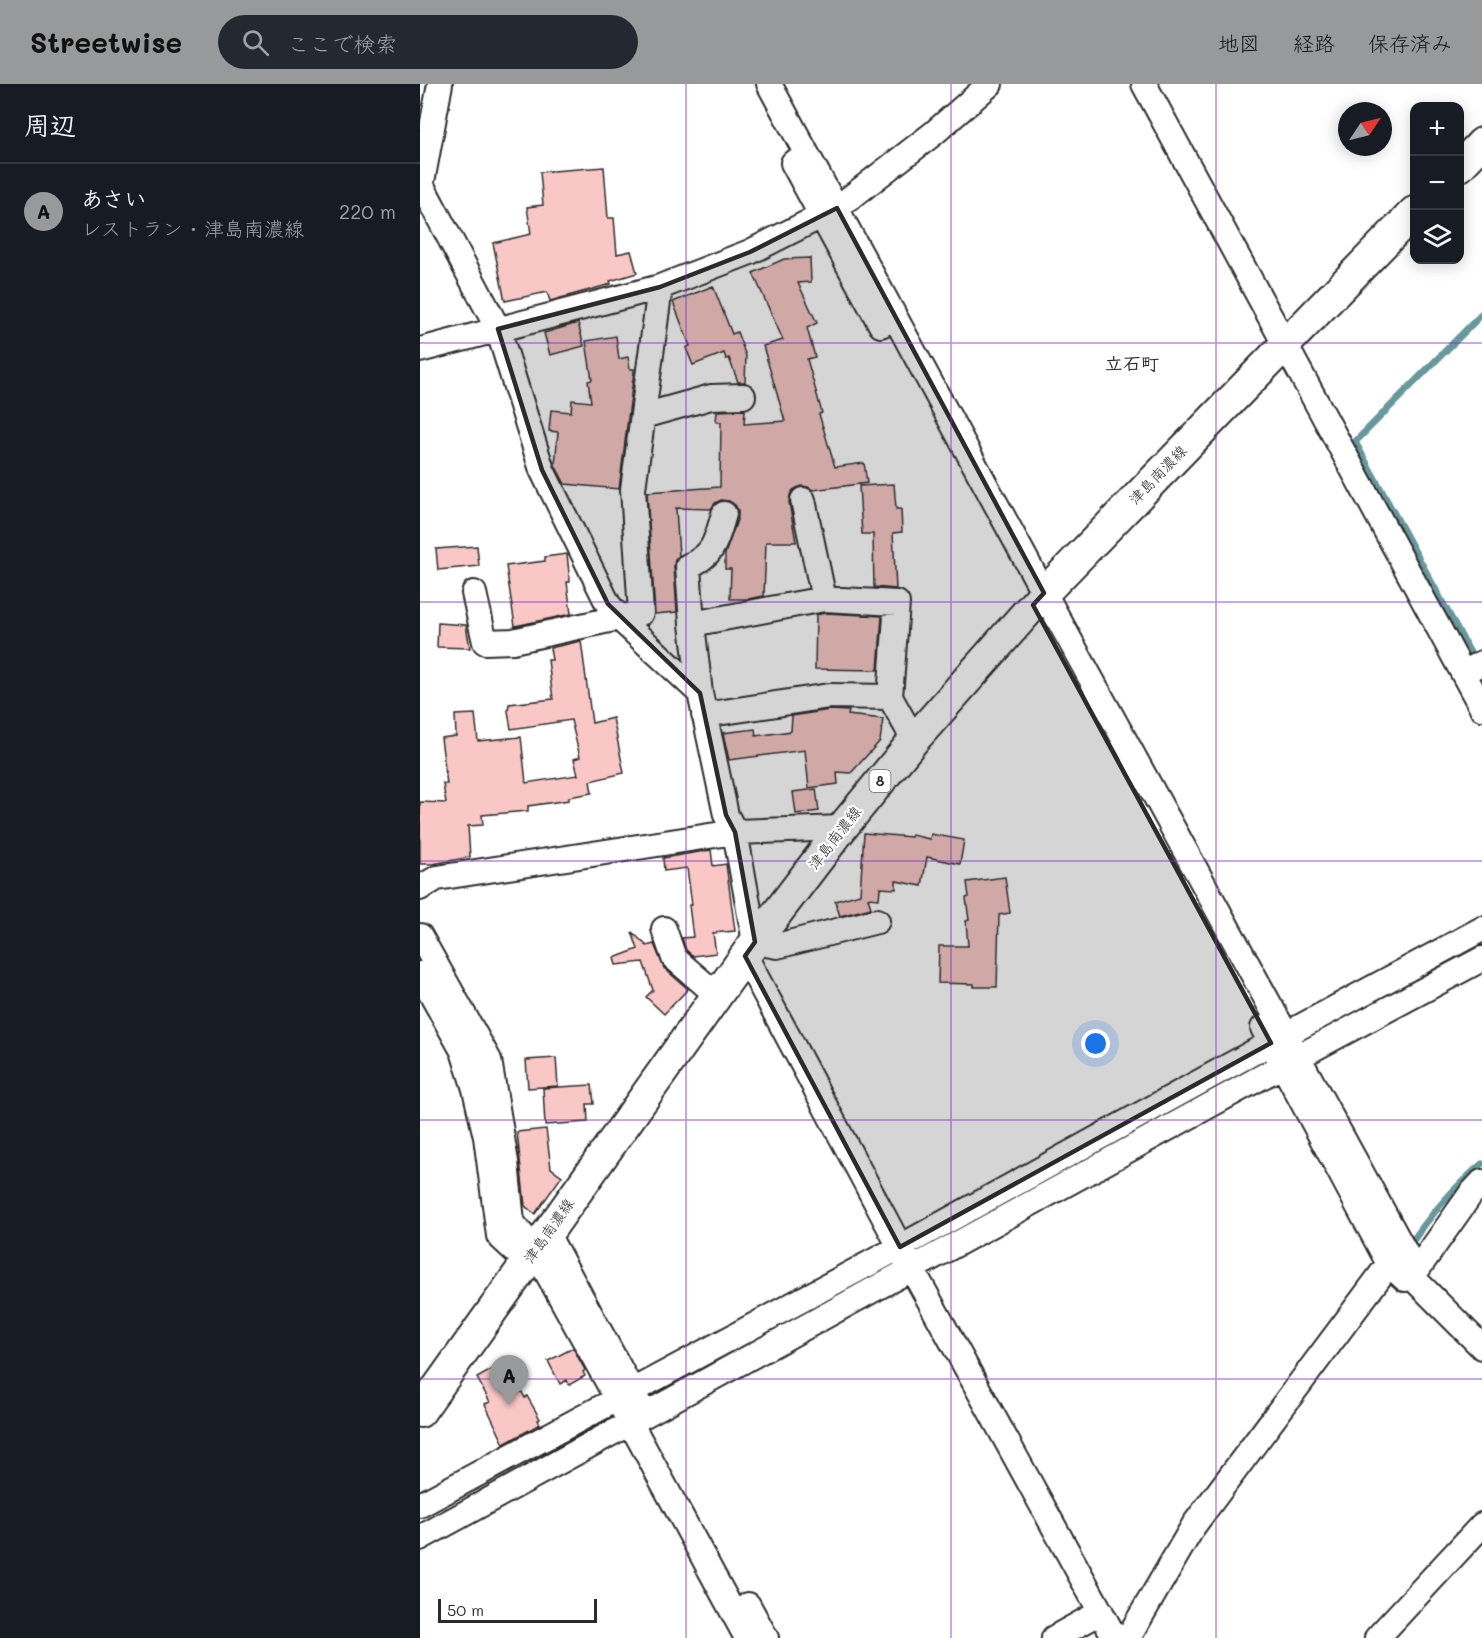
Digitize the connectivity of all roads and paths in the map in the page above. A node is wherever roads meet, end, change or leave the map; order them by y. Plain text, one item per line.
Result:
1 (440, 84) edge
2 (751, 84) edge
3 (769, 84) edge
4 (990, 84) edge
5 (1144, 84) edge
6 (1482, 143) edge
7 (1464, 162) edge
8 (421, 182) edge
9 (830, 212) junction
10 (1410, 216) edge
11 (660, 287) junction
12 (498, 329) junction
13 (1286, 344) junction
14 (420, 350) edge
15 (743, 396) dead end
16 (643, 417) junction
17 (803, 500) dead end
18 (724, 514) dead end
19 (474, 593) dead end
20 (824, 599) junction
21 (1038, 599) junction
22 (620, 619) junction
23 (692, 624) junction
24 (1473, 668) edge
25 (890, 698) junction
26 (702, 704) junction
27 (1482, 708) edge
28 (914, 740) junction
29 (842, 828) junction
30 (735, 832) junction
31 (420, 888) edge
32 (877, 921) dead end
33 (664, 928) dead end
34 (1482, 929) edge
35 (420, 936) edge
36 (750, 949) junction
37 (1482, 959) edge
38 (420, 974) edge
39 (717, 995) junction
40 (1278, 1039) junction
41 (1291, 1062) junction
42 (1482, 1182) edge
43 (900, 1247) junction
44 (536, 1249) junction
45 (1389, 1264) junction
46 (912, 1269) junction
47 (1414, 1274) junction
48 (1482, 1347) edge
49 (624, 1396) junction
50 (420, 1412) edge
51 (637, 1418) junction
52 (420, 1505) edge
53 (1482, 1525) edge
54 (420, 1538) edge
55 (1101, 1612) junction
56 (747, 1638) edge
57 (766, 1638) edge
58 (1054, 1638) edge
59 (1115, 1638) edge
60 (1128, 1638) edge
61 (1377, 1638) edge

1 - 8 street
2 - 9 street
3 - 9 street
4 - 9 street
5 - 13 street
6 - 7 main road
8 - 12 street
9 - 11 street
9 - 21 street
10 - 13 main road, 津島南濃線 / 8
11 - 12 street
11 - 16 street
12 - 14 street
12 - 22 street
13 - 21 main road, 津島南濃線 / 8
13 - 24 street
15 - 16 street
16 - 22 street
17 - 20 street
18 - 23 street
19 - 22 street
20 - 23 street
20 - 25 street
21 - 28 main road, 津島南濃線 / 8
21 - 40 street
22 - 26 street
23 - 26 street
24 - 27 street
25 - 26 street
25 - 28 street
26 - 30 street
28 - 29 main road, 津島南濃線 / 8
29 - 30 street
29 - 36 main road, 津島南濃線 / 8
30 - 31 street
30 - 36 street
32 - 36 street
33 - 39 street
34 - 40 street
35 - 44 street
36 - 39 main road, 津島南濃線 / 8
36 - 43 street
37 - 41 street
38 - 44 street
39 - 44 main road, 津島南濃線 / 8
40 - 41 street
40 - 43 street
41 - 45 street
41 - 46 street
41 - 47 street
42 - 47 street
43 - 46 street
43 - 49 street
44 - 49 street
44 - 50 main road, 津島南濃線 / 8
45 - 47 street
45 - 60 street
46 - 51 street
46 - 55 street
47 - 48 street
49 - 51 street
49 - 52 street
51 - 54 street
51 - 56 street
51 - 57 street
53 - 61 street
55 - 58 street
55 - 59 street

